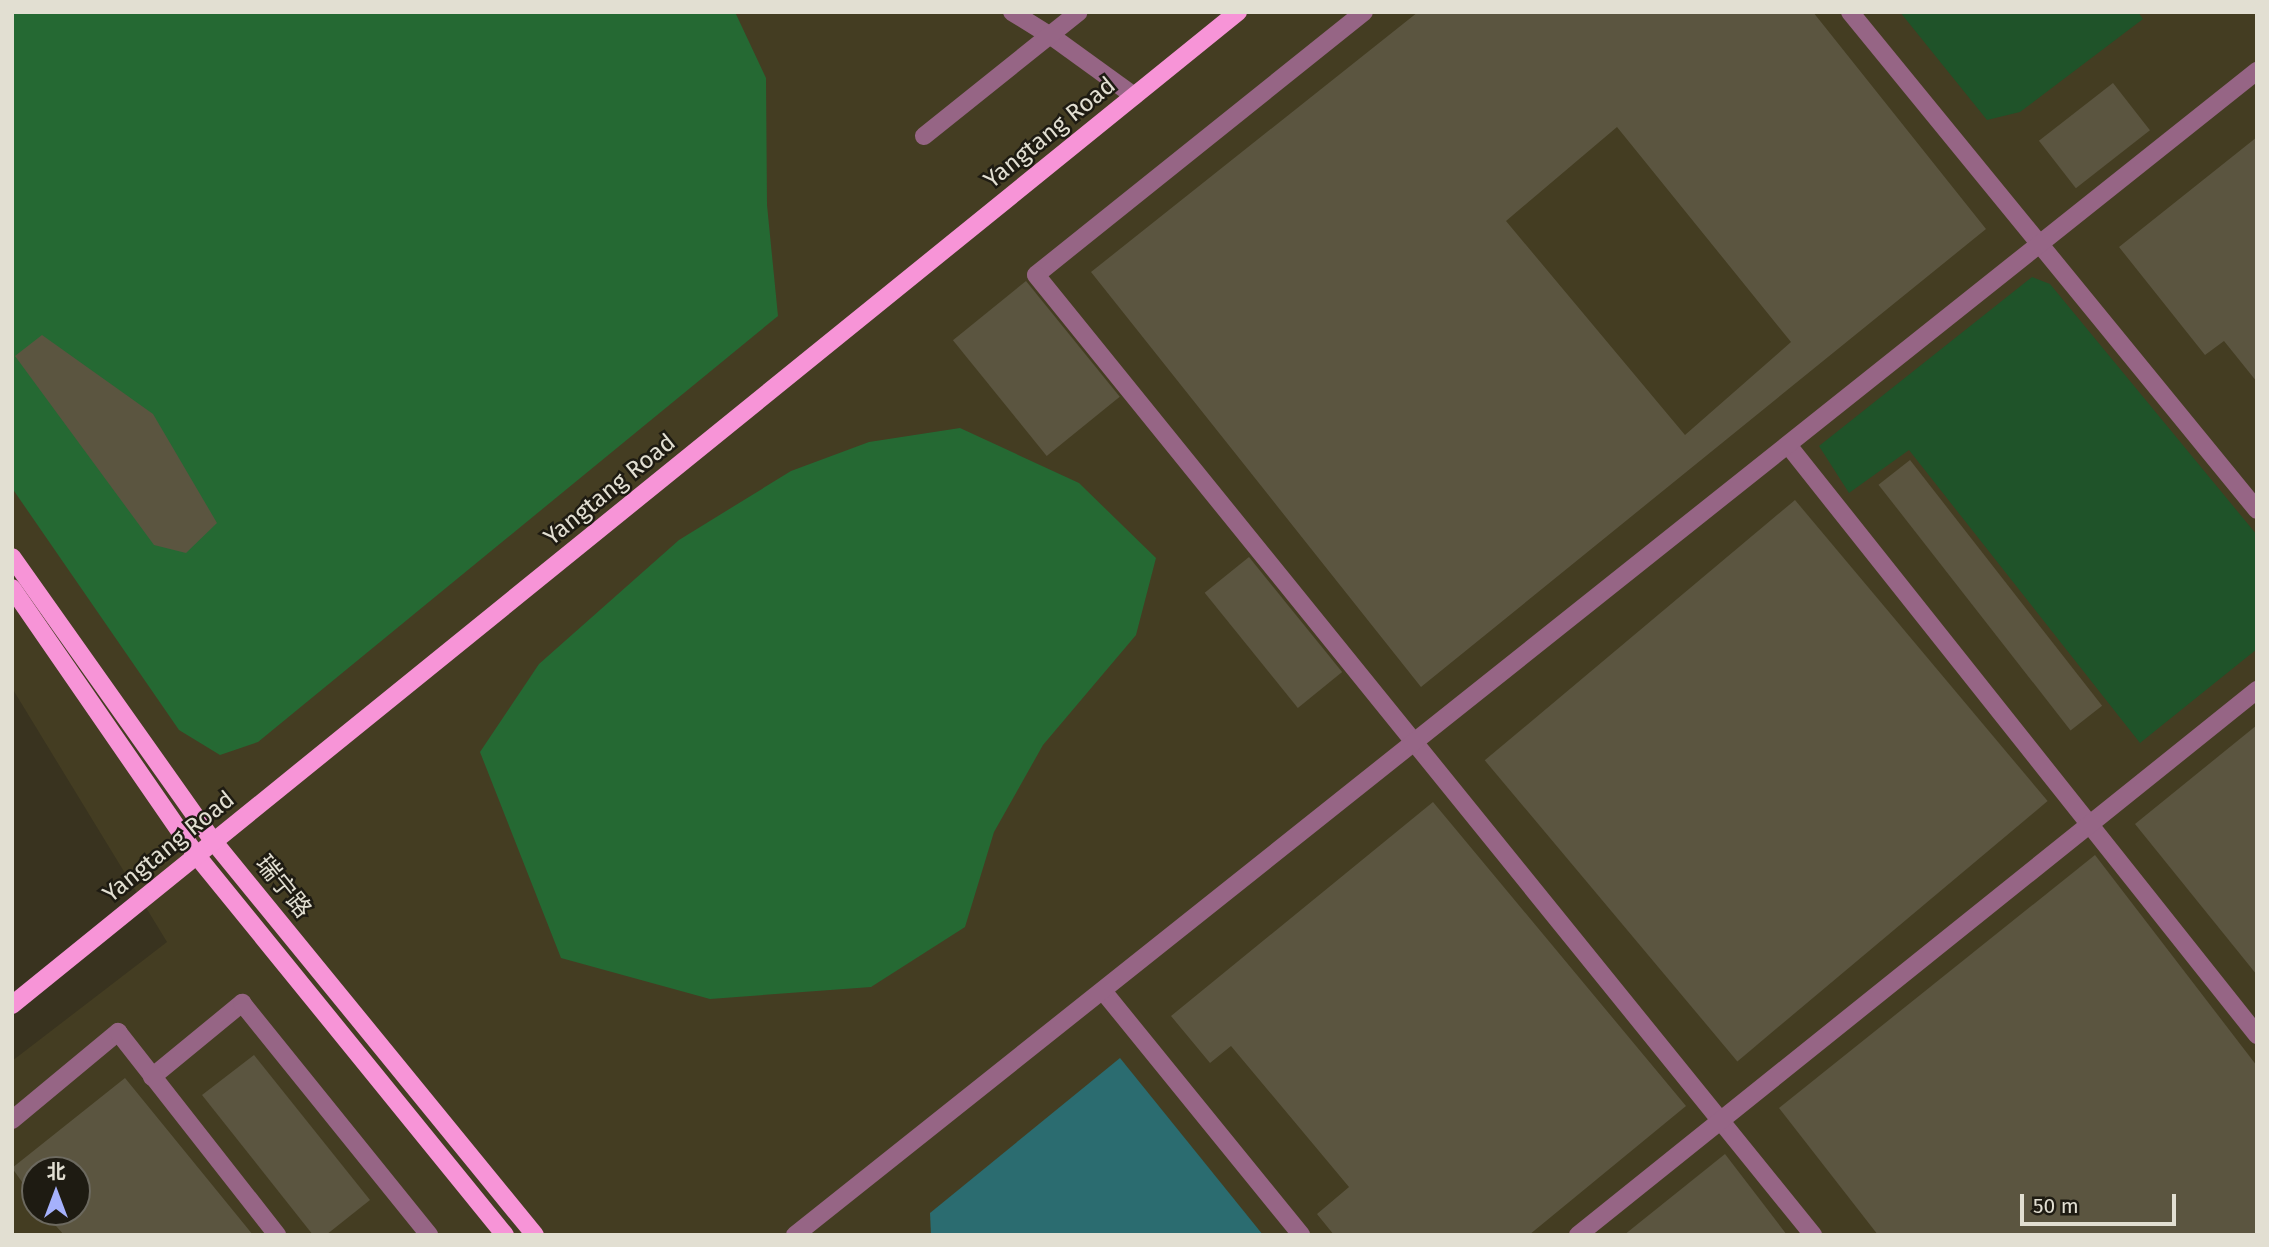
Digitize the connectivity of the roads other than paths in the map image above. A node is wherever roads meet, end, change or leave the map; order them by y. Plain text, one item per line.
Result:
1 (1012, 12) edge
2 (1079, 12) edge
3 (1238, 12) edge
4 (1364, 12) edge
5 (1850, 12) edge
6 (1050, 36) junction
7 (2257, 71) edge
8 (1134, 96) junction
9 (924, 136) dead end
10 (2039, 244) junction
11 (1788, 445) junction
12 (2257, 510) edge
13 (12, 557) edge
14 (12, 588) edge
15 (2257, 690) edge
16 (1415, 743) junction
17 (2090, 824) junction
18 (215, 842) junction
19 (197, 856) junction
20 (1103, 991) junction
21 (12, 1005) edge
22 (2257, 1035) edge
23 (152, 1077) junction
24 (12, 1120) edge
25 (1720, 1120) junction
26 (521, 1218) junction
27 (503, 1234) edge
28 (277, 1235) edge
29 (429, 1235) edge
30 (535, 1235) edge
31 (795, 1235) edge
32 (1301, 1235) edge
33 (1577, 1235) edge
34 (1813, 1235) edge

1 - 6 street
2 - 6 street
3 - 8 main road, Yangtang Road
4 - 16 street
5 - 10 street
6 - 8 street
6 - 9 street
7 - 10 street
8 - 18 main road, Yangtang Road
10 - 11 street
10 - 12 street
11 - 16 street
11 - 17 street
13 - 18 main road, 瑞宁路
14 - 19 main road, 瑞宁路
15 - 17 street
16 - 20 street
16 - 25 street
17 - 22 street
17 - 25 street
18 - 19 main road, Yangtang Road
18 - 26 main road, 瑞宁路
19 - 21 main road, Yangtang Road
19 - 27 main road, 瑞宁路
20 - 31 street
20 - 32 street
23 - 24 street
23 - 28 street
23 - 29 street
25 - 33 street
25 - 34 street
26 - 27 street
26 - 30 main road, 瑞宁路

